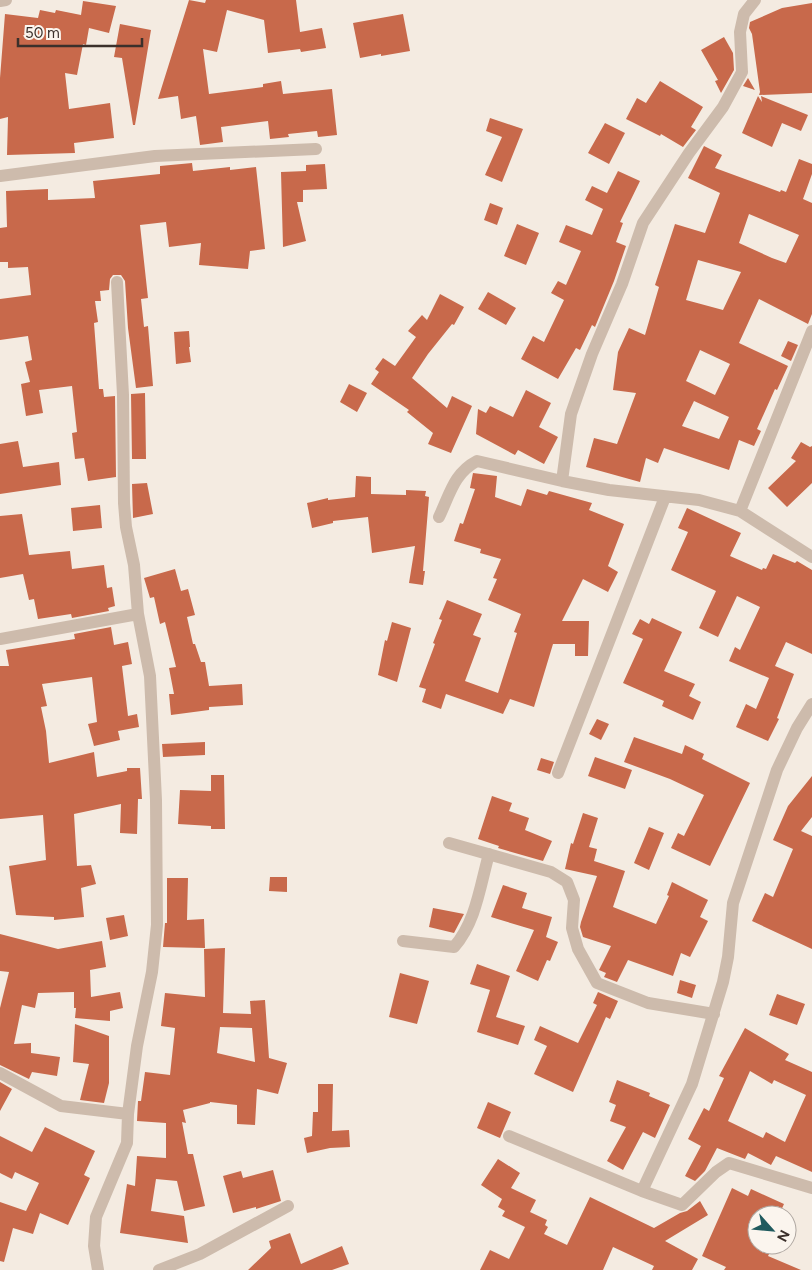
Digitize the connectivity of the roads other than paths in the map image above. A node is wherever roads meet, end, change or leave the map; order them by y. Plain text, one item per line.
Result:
1 (6, 0) edge
2 (755, 0) edge
3 (0, 1) edge
4 (316, 149) dead end
5 (0, 176) edge
6 (117, 282) dead end
7 (812, 330) edge
8 (562, 481) junction
9 (665, 497) junction
10 (740, 511) junction
11 (439, 517) dead end
12 (812, 557) edge
13 (138, 614) junction
14 (0, 639) edge
15 (812, 704) edge
16 (558, 773) dead end
17 (449, 843) dead end
18 (489, 854) junction
19 (403, 941) dead end
20 (714, 1014) junction
21 (0, 1073) edge
22 (128, 1114) junction
23 (509, 1136) dead end
24 (812, 1188) edge
25 (642, 1191) junction
26 (288, 1206) dead end
27 (98, 1270) edge
28 (159, 1270) edge

1 - 3 street
2 - 8 street
4 - 5 street
6 - 13 street
7 - 10 street
8 - 9 street
8 - 11 street
9 - 10 street
9 - 16 street
10 - 12 street
13 - 14 street
13 - 22 street
15 - 20 street
17 - 18 street
18 - 19 street
18 - 20 street
20 - 25 street
21 - 22 street
22 - 27 street
23 - 25 street
24 - 25 street
26 - 28 street

